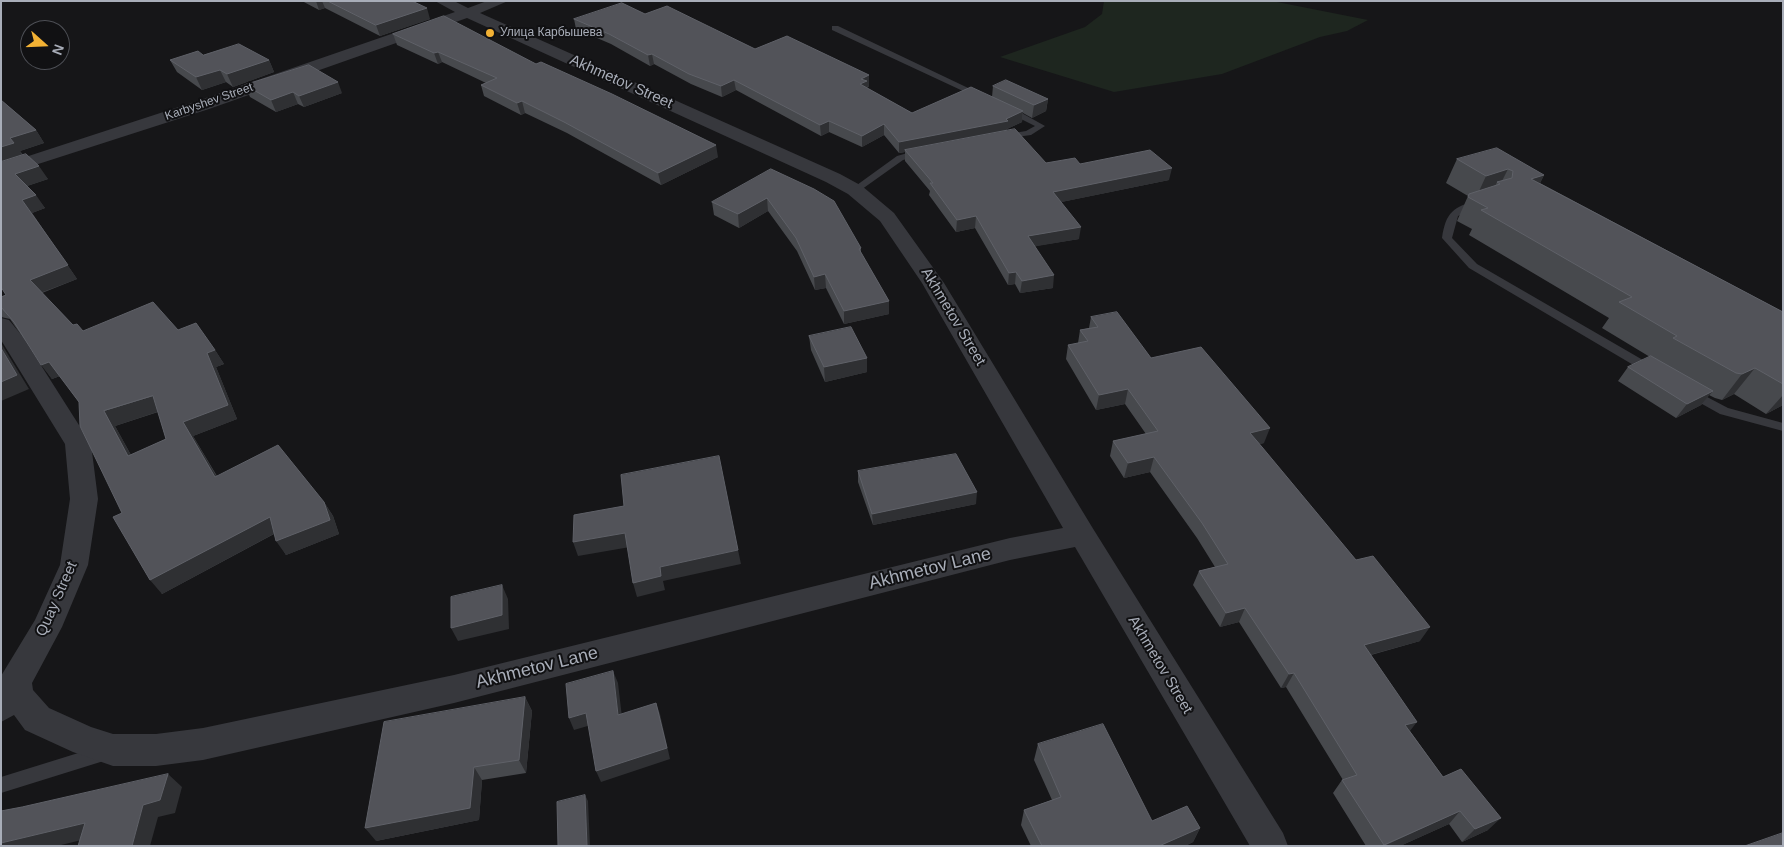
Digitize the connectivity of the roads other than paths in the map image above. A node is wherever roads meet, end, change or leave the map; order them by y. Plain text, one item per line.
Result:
1 (442, 1) edge
2 (501, 1) edge
3 (467, 13) junction
4 (835, 28) dead end
5 (997, 139) edge
6 (929, 151) edge
7 (1, 171) edge
8 (855, 190) junction
9 (1490, 200) edge
10 (1, 326) edge
11 (1664, 378) edge
12 (1681, 387) edge
13 (1783, 427) edge
14 (1082, 536) junction
15 (8, 694) edge
16 (114, 750) junction
17 (1, 785) edge
18 (1270, 846) edge

1 - 3 street, Akhmetov Street
2 - 3 street, Karbyshev Street
3 - 7 street, Karbyshev Street
3 - 8 street, Akhmetov Street
4 - 5 lane
6 - 8 lane
8 - 14 street, Akhmetov Street
9 - 11 lane
10 - 15 street, Quay Street
12 - 13 lane
14 - 16 street, Akhmetov Lane
14 - 18 street, Akhmetov Street
15 - 16 street, Akhmetov Lane
16 - 17 lane

